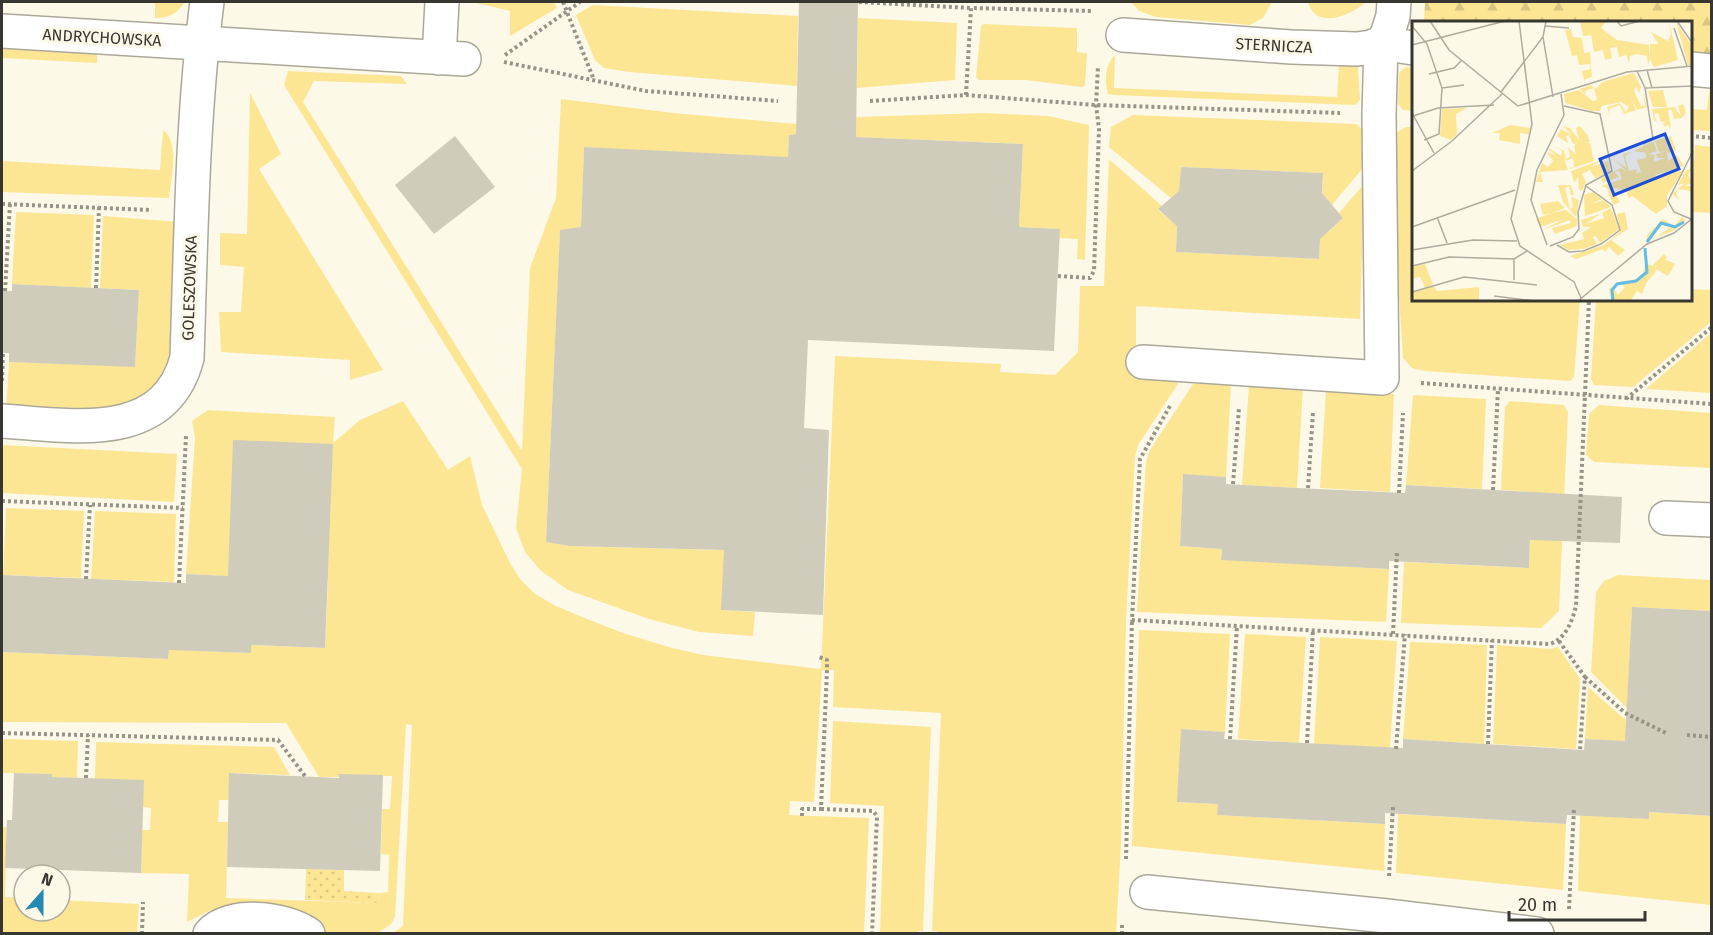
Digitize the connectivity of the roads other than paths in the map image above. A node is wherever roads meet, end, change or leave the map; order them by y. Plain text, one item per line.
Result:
1 (207, 2) edge
2 (442, 2) edge
3 (1394, 2) edge
4 (2, 31) edge
5 (1123, 35) dead end
6 (202, 42) junction
7 (1381, 43) junction
8 (1412, 48) edge
9 (1692, 69) edge
10 (1712, 71) edge
11 (1143, 362) dead end
12 (2, 421) edge
13 (1665, 518) dead end
14 (1712, 520) edge
15 (1135, 902) road end
16 (210, 933) edge
17 (308, 933) edge
18 (1537, 933) edge

1 - 6 street, GOLESZOWSKA
2 - 6 street, ANDRYCHOWSKA
3 - 7 street
4 - 6 street, ANDRYCHOWSKA
5 - 7 street, STERNICZA
6 - 12 street, GOLESZOWSKA
7 - 8 street
7 - 11 street
9 - 10 street
13 - 14 street
15 - 18 street
16 - 17 street

